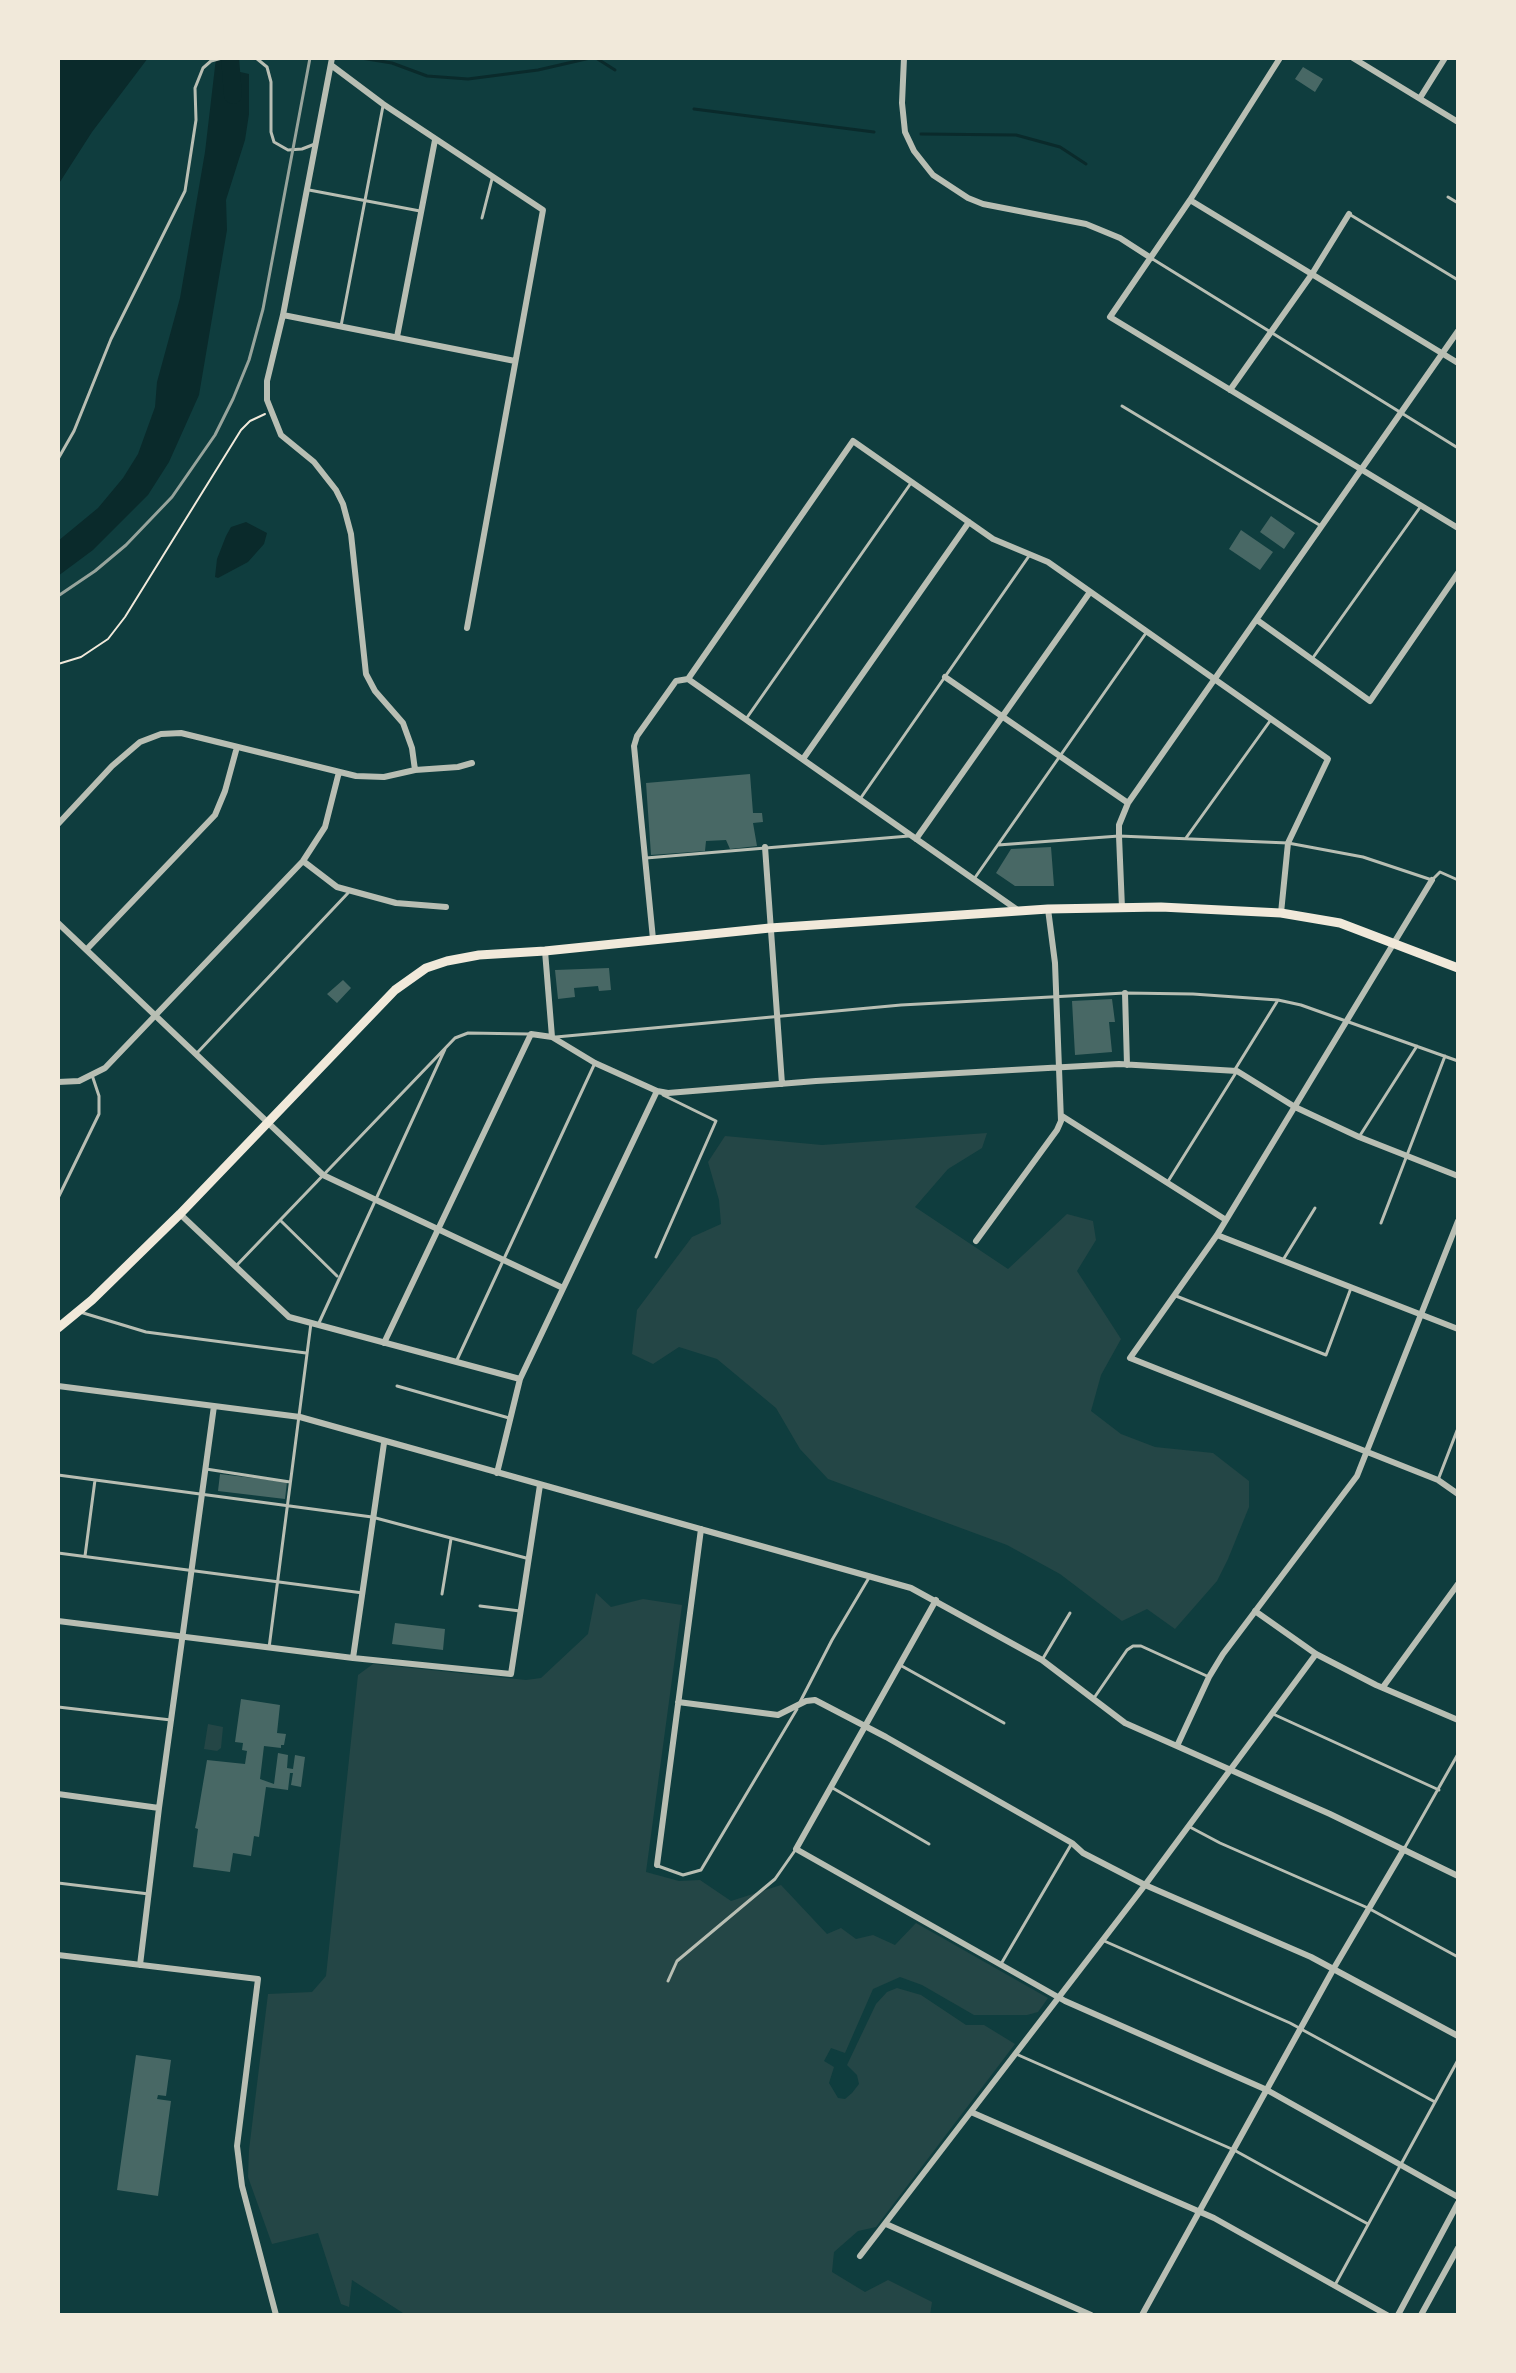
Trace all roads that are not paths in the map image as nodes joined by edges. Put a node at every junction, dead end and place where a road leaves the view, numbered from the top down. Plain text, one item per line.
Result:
1 (222, 58) edge
2 (256, 58) edge
3 (904, 58) edge
4 (1280, 58) edge
5 (1353, 58) edge
6 (1445, 58) edge
7 (331, 61) edge
8 (1420, 98) junction
9 (383, 104) junction
10 (1458, 122) edge
11 (435, 140) junction
12 (315, 144) junction
13 (492, 178) junction
14 (306, 189) junction
15 (1448, 197) dead end
16 (365, 200) junction
17 (1190, 200) junction
18 (1458, 203) edge
19 (421, 211) junction
20 (1349, 214) joint
21 (482, 218) dead end
22 (1151, 258) junction
23 (1312, 274) junction
24 (1458, 280) edge
25 (283, 315) junction
26 (341, 326) junction
27 (1458, 331) edge
28 (1271, 332) junction
29 (397, 337) junction
30 (1443, 354) junction
31 (515, 361) junction
32 (1458, 363) edge
33 (1230, 390) junction
34 (1122, 406) dead end
35 (1402, 413) junction
36 (1458, 448) edge
37 (58, 459) edge
38 (1362, 470) junction
39 (911, 482) junction
40 (1421, 506) junction
41 (969, 522) junction
42 (1322, 527) junction
43 (1458, 528) edge
44 (1031, 554) junction
45 (1458, 573) edge
46 (1090, 592) junction
47 (1257, 620) junction
48 (467, 628) dead end
49 (1147, 631) junction
50 (1312, 659) junction
51 (945, 677) junction
52 (688, 679) junction
53 (1216, 679) junction
54 (1003, 716) junction
55 (1272, 718) junction
56 (746, 719) junction
57 (237, 747) junction
58 (1060, 755) junction
59 (803, 759) junction
60 (472, 763) dead end
61 (415, 770) junction
62 (339, 772) junction
63 (860, 799) junction
64 (1128, 803) junction
65 (58, 824) edge
66 (1119, 836) junction
67 (914, 837) junction
68 (1186, 838) junction
69 (1288, 843) junction
70 (998, 845) junction
71 (765, 847) junction
72 (646, 858) junction
73 (303, 861) junction
74 (974, 879) junction
75 (1432, 880) junction
76 (1458, 880) edge
77 (351, 890) junction
78 (446, 907) dead end
79 (1122, 908) junction
80 (1048, 909) junction
81 (1020, 912) junction
82 (1281, 913) junction
83 (58, 923) edge
84 (770, 928) junction
85 (653, 939) junction
86 (1394, 943) junction
87 (87, 949) junction
88 (545, 951) junction
89 (1458, 968) edge
90 (1125, 993) junction
91 (1056, 996) junction
92 (1278, 1000) junction
93 (777, 1015) junction
94 (155, 1016) junction
95 (1348, 1020) junction
96 (531, 1034) junction
97 (552, 1037) junction
98 (447, 1044) junction
99 (1417, 1045) junction
100 (196, 1055) junction
101 (1445, 1056) junction
102 (1458, 1061) edge
103 (595, 1063) junction
104 (1127, 1065) junction
105 (1060, 1067) junction
106 (1236, 1071) junction
107 (92, 1075) junction
108 (58, 1082) edge
109 (782, 1084) junction
110 (657, 1091) junction
111 (1295, 1107) junction
112 (1062, 1116) junction
113 (269, 1123) junction
114 (1359, 1137) junction
115 (1407, 1156) junction
116 (323, 1175) junction
117 (1458, 1176) edge
118 (1167, 1183) junction
119 (58, 1198) edge
120 (375, 1200) junction
121 (1315, 1208) dead end
122 (180, 1214) junction
123 (280, 1220) junction
124 (1226, 1220) junction
125 (1458, 1221) edge
126 (1381, 1223) dead end
127 (438, 1229) junction
128 (1217, 1235) junction
129 (976, 1241) dead end
130 (656, 1257) dead end
131 (503, 1260) junction
132 (1283, 1260) junction
133 (235, 1267) junction
134 (339, 1277) junction
135 (1351, 1287) junction
136 (563, 1288) junction
137 (1176, 1296) junction
138 (80, 1312) junction
139 (1421, 1314) junction
140 (314, 1324) junction
141 (58, 1328) edge
142 (1458, 1329) edge
143 (384, 1343) junction
144 (306, 1353) junction
145 (456, 1362) junction
146 (520, 1379) junction
147 (58, 1386) edge
148 (397, 1386) dead end
149 (214, 1406) junction
150 (300, 1417) junction
151 (510, 1418) junction
152 (1458, 1428) edge
153 (384, 1443) junction
154 (1368, 1452) junction
155 (206, 1469) junction
156 (497, 1473) junction
157 (58, 1475) edge
158 (95, 1480) junction
159 (1438, 1480) junction
160 (291, 1482) junction
161 (540, 1485) junction
162 (1458, 1494) edge
163 (203, 1495) junction
164 (287, 1507) junction
165 (372, 1517) junction
166 (701, 1529) junction
167 (451, 1539) junction
168 (58, 1553) edge
169 (85, 1557) junction
170 (527, 1558) junction
171 (192, 1571) junction
172 (870, 1576) junction
173 (277, 1582) junction
174 (1458, 1584) edge
175 (363, 1593) junction
176 (442, 1594) dead end
177 (936, 1600) junction
178 (480, 1606) dead end
179 (520, 1611) junction
180 (1255, 1611) junction
181 (1070, 1613) dead end
182 (58, 1621) edge
183 (183, 1637) junction
184 (269, 1648) junction
185 (1316, 1654) junction
186 (353, 1658) junction
187 (1042, 1660) junction
188 (900, 1665) junction
189 (1209, 1677) junction
190 (1383, 1687) junction
191 (1092, 1700) junction
192 (678, 1702) junction
193 (799, 1705) junction
194 (58, 1707) edge
195 (1273, 1714) junction
196 (171, 1720) junction
197 (1458, 1720) edge
198 (1004, 1723) dead end
199 (866, 1726) junction
200 (1177, 1746) junction
201 (1458, 1754) edge
202 (1230, 1770) junction
203 (831, 1787) junction
204 (1439, 1790) junction
205 (58, 1794) edge
206 (159, 1808) junction
207 (1188, 1826) junction
208 (1072, 1843) junction
209 (929, 1844) dead end
210 (796, 1849) junction
211 (1404, 1849) junction
212 (657, 1865) joint
213 (1458, 1876) edge
214 (58, 1883) edge
215 (1145, 1885) junction
216 (149, 1894) junction
217 (1368, 1908) junction
218 (1102, 1940) junction
219 (58, 1955) edge
220 (1458, 1957) edge
221 (140, 1965) junction
222 (1001, 1965) junction
223 (1334, 1968) junction
224 (668, 1981) dead end
225 (1059, 1997) junction
226 (1301, 2029) junction
227 (1458, 2036) edge
228 (1016, 2054) junction
229 (1458, 2060) edge
230 (1267, 2090) junction
231 (1435, 2102) junction
232 (971, 2112) junction
233 (1234, 2150) junction
234 (1401, 2164) junction
235 (1458, 2200) edge
236 (1201, 2212) junction
237 (886, 2224) junction
238 (1368, 2224) junction
239 (1458, 2248) edge
240 (860, 2256) dead end
241 (1335, 2285) junction
242 (276, 2315) edge
243 (1091, 2315) edge
244 (1142, 2315) edge
245 (1387, 2315) edge
246 (1398, 2315) edge
247 (1421, 2315) edge

1 - 37 lane
2 - 12 lane
3 - 22 street
4 - 17 street
5 - 8 street
6 - 8 street
7 - 9 street
7 - 12 street
8 - 10 street
9 - 11 street
9 - 16 lane
11 - 13 street
11 - 19 street
12 - 14 street
13 - 21 lane
13 - 31 street
14 - 16 lane
14 - 25 street
15 - 18 lane
16 - 19 lane
16 - 26 lane
17 - 22 street
17 - 23 street
19 - 29 street
20 - 23 street
20 - 24 lane
22 - 28 lane
22 - 33 street
23 - 28 street
23 - 30 street
25 - 26 street
25 - 61 street
26 - 29 street
27 - 30 street
28 - 33 street
28 - 35 lane
29 - 31 street
30 - 32 street
30 - 35 street
31 - 48 street
33 - 38 street
34 - 42 lane
35 - 36 lane
35 - 38 street
38 - 40 street
38 - 42 street
39 - 41 street
39 - 52 street
39 - 56 lane
40 - 43 street
40 - 50 lane
41 - 44 street
41 - 59 street
42 - 47 street
44 - 46 street
44 - 51 lane
45 - 50 street
46 - 49 street
46 - 54 street
47 - 50 street
47 - 53 street
49 - 53 street
49 - 58 lane
51 - 54 street
51 - 63 lane
52 - 56 street
52 - 72 street
53 - 55 street
53 - 64 street
54 - 58 street
54 - 67 street
55 - 68 lane
55 - 69 street
56 - 59 street
57 - 62 street
57 - 65 street
57 - 87 street
58 - 64 street
58 - 70 lane
59 - 63 street
60 - 61 street
61 - 62 street
62 - 73 street
63 - 67 street
64 - 66 street
66 - 68 lane
66 - 70 lane
66 - 79 street
67 - 71 lane
67 - 74 street
68 - 69 lane
69 - 75 lane
69 - 82 street
70 - 74 lane
71 - 72 lane
71 - 84 street
72 - 85 street
73 - 77 street
73 - 94 street
74 - 81 street
75 - 76 lane
75 - 86 street
77 - 78 street
77 - 100 lane
79 - 80 main road
79 - 82 main road
80 - 81 main road
80 - 91 street
81 - 84 main road
82 - 86 main road
83 - 87 street
84 - 85 main road
84 - 93 street
85 - 88 main road
86 - 89 main road
86 - 95 street
87 - 94 street
88 - 97 street
88 - 113 main road
90 - 91 lane
90 - 92 lane
90 - 104 street
91 - 93 lane
91 - 105 street
92 - 95 lane
92 - 106 lane
93 - 97 lane
93 - 109 street
94 - 100 street
94 - 107 street
95 - 99 lane
95 - 111 street
96 - 97 street
96 - 98 lane
96 - 127 street
97 - 103 street
98 - 116 lane
98 - 120 lane
99 - 101 lane
99 - 114 lane
100 - 113 street
101 - 102 lane
101 - 115 lane
103 - 110 street
103 - 131 lane
104 - 105 street
104 - 106 street
105 - 109 street
105 - 112 street
106 - 111 street
106 - 118 lane
107 - 108 street
107 - 119 lane
109 - 110 street
110 - 130 lane
110 - 136 street
111 - 114 street
111 - 124 street
112 - 118 street
112 - 129 street
113 - 116 street
113 - 122 main road
114 - 115 street
115 - 117 street
115 - 126 lane
116 - 120 street
116 - 123 lane
118 - 124 street
120 - 127 street
120 - 134 lane
121 - 132 lane
122 - 133 street
122 - 138 main road
123 - 133 lane
123 - 134 lane
124 - 128 street
125 - 139 street
127 - 131 street
127 - 143 street
128 - 132 street
128 - 137 street
131 - 136 street
131 - 145 lane
132 - 135 street
133 - 140 street
134 - 140 lane
135 - 137 lane
135 - 139 street
136 - 146 street
137 - 154 street
138 - 141 main road
138 - 144 lane
139 - 142 street
139 - 154 street
140 - 143 street
140 - 144 lane
143 - 145 street
144 - 150 lane
145 - 146 street
146 - 151 street
147 - 149 street
148 - 151 lane
149 - 150 street
149 - 155 street
150 - 153 street
150 - 160 lane
151 - 156 street
152 - 159 lane
153 - 156 street
153 - 165 street
154 - 159 street
154 - 180 street
155 - 160 lane
155 - 163 street
156 - 161 street
157 - 158 lane
158 - 163 lane
158 - 169 lane
159 - 162 street
160 - 164 lane
161 - 166 street
161 - 170 street
163 - 164 lane
163 - 171 street
164 - 165 lane
164 - 173 lane
165 - 167 lane
165 - 175 street
166 - 172 street
166 - 192 street
167 - 170 lane
167 - 176 lane
168 - 169 lane
169 - 171 lane
170 - 179 street
171 - 173 lane
171 - 183 street
172 - 177 street
172 - 193 lane
173 - 175 lane
173 - 184 lane
174 - 190 street
175 - 186 street
177 - 187 street
177 - 188 street
178 - 179 lane
179 - 186 street
180 - 185 street
180 - 189 street
181 - 187 lane
182 - 183 street
183 - 184 street
183 - 196 street
184 - 186 street
185 - 190 street
185 - 195 street
187 - 191 street
188 - 198 lane
188 - 199 street
189 - 191 lane
189 - 200 street
190 - 197 street
191 - 200 street
192 - 193 street
192 - 212 street
193 - 199 street
193 - 212 lane
194 - 196 lane
195 - 202 street
195 - 204 lane
196 - 206 street
199 - 203 street
199 - 208 street
200 - 202 street
201 - 204 lane
202 - 207 street
202 - 211 street
203 - 209 lane
203 - 210 street
204 - 211 lane
205 - 206 street
206 - 216 street
207 - 215 street
207 - 217 lane
208 - 215 street
208 - 222 lane
210 - 222 street
210 - 224 lane
211 - 213 street
211 - 217 street
214 - 216 lane
215 - 218 street
215 - 223 street
216 - 221 street
217 - 220 lane
217 - 223 street
218 - 225 street
218 - 226 lane
219 - 221 street
221 - 242 street
222 - 225 street
223 - 226 street
223 - 227 street
225 - 228 street
225 - 230 street
226 - 230 street
226 - 231 lane
228 - 232 street
228 - 233 lane
229 - 231 lane
230 - 233 street
230 - 234 street
231 - 234 lane
232 - 236 street
232 - 237 street
233 - 236 street
233 - 238 lane
234 - 235 street
234 - 238 lane
235 - 246 street
236 - 241 street
236 - 244 street
237 - 240 street
237 - 243 street
238 - 241 lane
239 - 247 street
241 - 245 street

